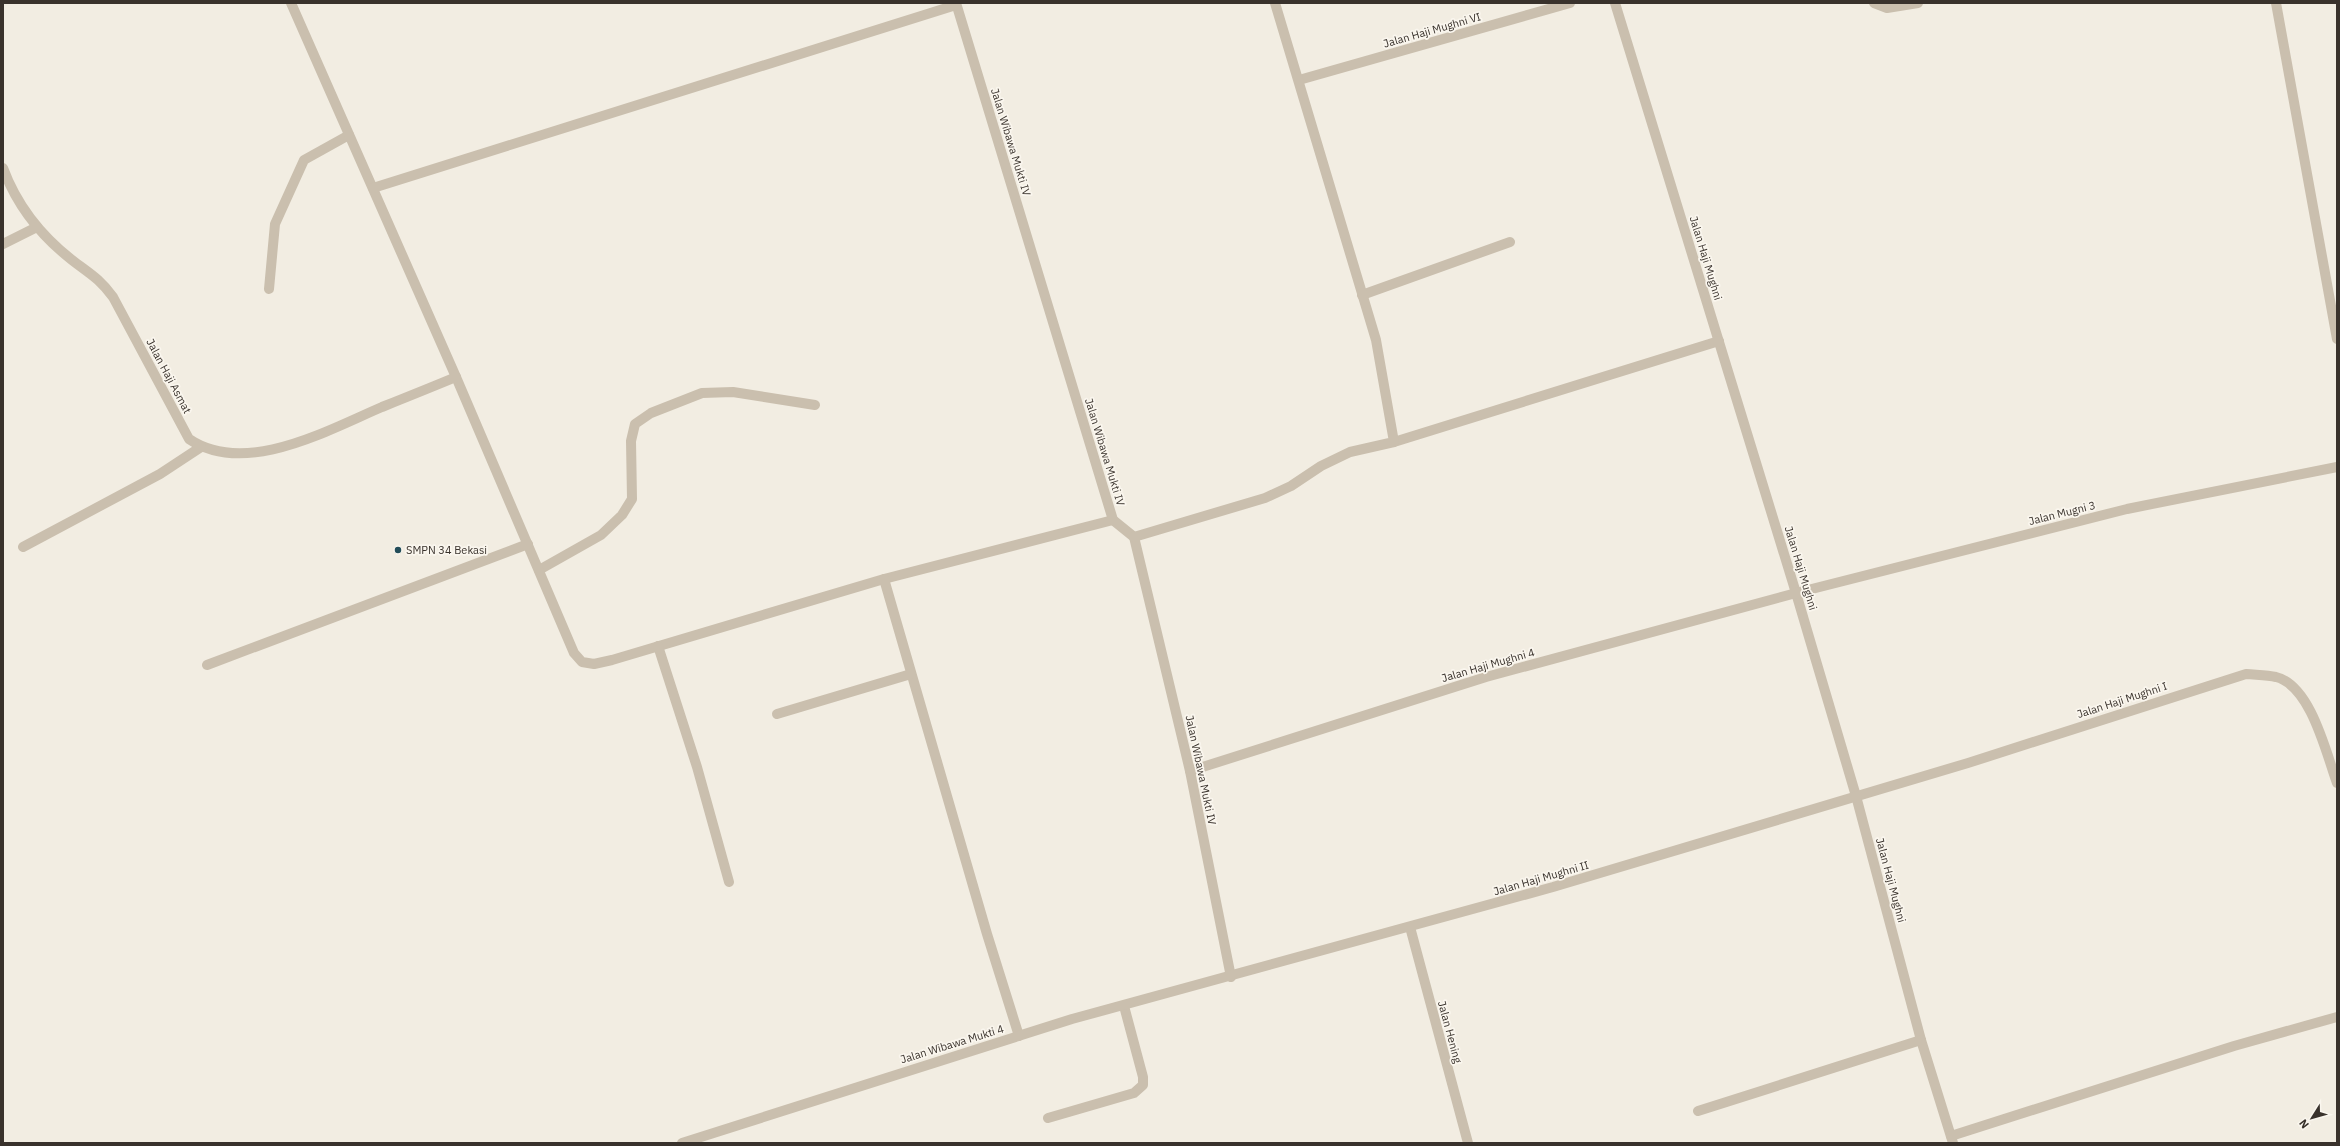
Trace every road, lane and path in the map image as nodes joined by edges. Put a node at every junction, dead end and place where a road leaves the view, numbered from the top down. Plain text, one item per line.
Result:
1 (291, 3) edge
2 (1275, 3) edge
3 (1570, 3) edge
4 (1615, 3) edge
5 (1874, 3) edge
6 (1918, 3) edge
7 (2276, 3) edge
8 (956, 4) edge
9 (1299, 80) junction
10 (349, 135) junction
11 (3, 168) edge
12 (373, 188) junction
13 (37, 227) junction
14 (1510, 242) dead end
15 (3, 244) edge
16 (269, 289) dead end
17 (1362, 295) junction
18 (2337, 339) edge
19 (1719, 341) junction
20 (456, 377) junction
21 (815, 405) dead end
22 (1394, 442) junction
23 (201, 447) junction
24 (2337, 467) edge
25 (1113, 520) junction
26 (1134, 537) junction
27 (528, 544) junction
28 (23, 547) dead end
29 (539, 570) junction
30 (884, 579) junction
31 (1796, 593) junction
32 (658, 646) junction
33 (207, 665) dead end
34 (911, 674) junction
35 (777, 714) dead end
36 (1190, 771) junction
37 (2337, 783) edge
38 (1856, 796) junction
39 (729, 882) dead end
40 (1410, 927) junction
41 (1231, 977) junction
42 (1124, 1006) junction
43 (2337, 1017) edge
44 (1019, 1036) junction
45 (1921, 1040) junction
46 (1698, 1110) dead end
47 (1048, 1118) dead end
48 (1952, 1139) edge
49 (682, 1143) edge
50 (1468, 1143) edge

1 - 10 street
2 - 9 street
3 - 9 street, Jalan Haji Mughni VI
4 - 19 street, Jalan Haji Mughni
5 - 6 street
7 - 18 street
8 - 12 street
8 - 25 street, Jalan Wibawa Mukti IV
9 - 17 street
10 - 12 street
10 - 16 street
11 - 13 street, Jalan Haji Asmat
12 - 20 street
13 - 15 street
13 - 23 street, Jalan Haji Asmat
14 - 17 street
17 - 22 street
19 - 22 street
19 - 31 street, Jalan Haji Mughni
20 - 23 street, Jalan Haji Asmat
20 - 27 street
21 - 29 street
22 - 26 street
23 - 28 street
24 - 31 street, Jalan Mugni 3
25 - 26 street, Jalan Wibawa Mukti IV
25 - 30 street
26 - 36 street, Jalan Wibawa Mukti IV
27 - 29 street
27 - 33 street
29 - 32 street
30 - 32 street
30 - 34 street
31 - 36 street, Jalan Haji Mughni 4
31 - 38 street, Jalan Haji Mughni
32 - 39 street
34 - 35 street
34 - 44 street
36 - 41 street, Jalan Wibawa Mukti IV
37 - 38 street, Jalan Haji Mughni I
38 - 40 street, Jalan Haji Mughni II
38 - 45 street, Jalan Haji Mughni
40 - 41 street, Jalan Haji Mughni II
40 - 50 street, Jalan Hening
41 - 42 street, Jalan Wibawa Mukti 4
42 - 44 street, Jalan Wibawa Mukti 4
42 - 47 street
43 - 48 street
44 - 49 street, Jalan Wibawa Mukti 4
45 - 46 street
45 - 48 street, Jalan Haji Mughni

